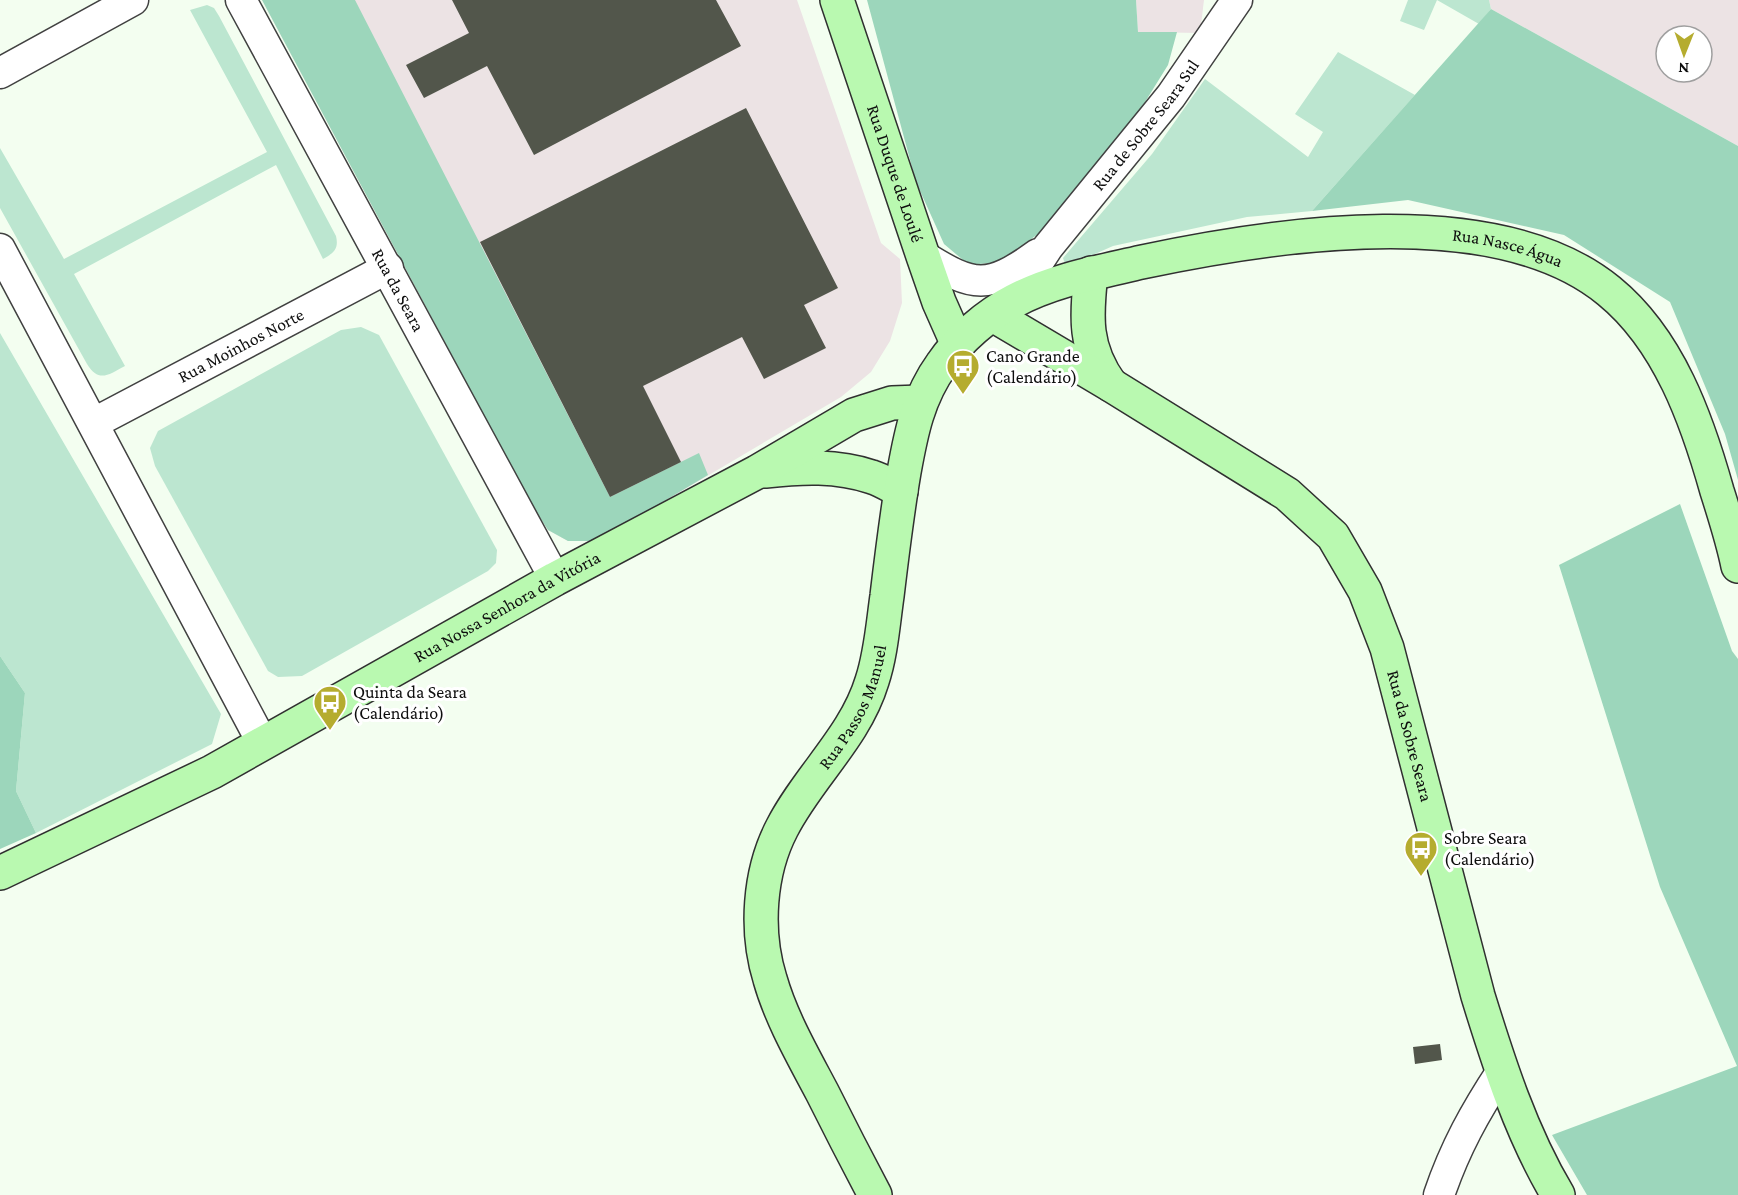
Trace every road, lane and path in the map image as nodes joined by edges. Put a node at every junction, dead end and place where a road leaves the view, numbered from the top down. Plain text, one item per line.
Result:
1 (133, 0) edge
2 (241, 0) edge
3 (837, 0) edge
4 (1237, 0) edge
5 (0, 73) edge
6 (1048, 247) junction
7 (0, 249) edge
8 (923, 256) junction
9 (388, 268) junction
10 (1091, 273) junction
11 (1002, 308) junction
12 (958, 345) junction
13 (1111, 385) junction
14 (920, 402) junction
15 (93, 423) junction
16 (757, 472) junction
17 (901, 491) junction
18 (1738, 566) edge
19 (555, 579) junction
20 (262, 744) junction
21 (0, 873) edge
22 (1502, 1071) junction
23 (875, 1195) edge
24 (1439, 1195) edge
25 (1558, 1195) edge

1 - 5 street
2 - 9 street, Rua da Seara
3 - 8 street, Rua Duque de Loulé
4 - 6 street, Rua de Sobre Seara Sul
6 - 8 street, Rua de Sobre Seara Sul
6 - 11 street, Rua de Sobre Seara Sul
7 - 15 street
8 - 12 street, Rua Duque de Loulé
9 - 15 street, Rua Moinhos Norte
9 - 19 street, Rua da Seara
10 - 11 street, Rua Passos Manuel
10 - 13 street, Rua da Sobre Seara
10 - 18 street, Rua Nasce Água
11 - 12 street, Rua Passos Manuel
11 - 13 street, Rua da Sobre Seara
12 - 14 street, Rua Passos Manuel
13 - 22 street, Rua da Sobre Seara
14 - 16 street, Rua Nossa Senhora da Vitória
14 - 17 street, Rua Passos Manuel
15 - 20 street
16 - 17 street, Rua Nossa Senhora da Vitória
16 - 19 street, Rua Nossa Senhora da Vitória
17 - 23 street, Rua Passos Manuel
19 - 20 street, Rua Nossa Senhora da Vitória
20 - 21 street, Rua Nossa Senhora da Vitória
22 - 24 street
22 - 25 street, Rua da Sobre Seara

